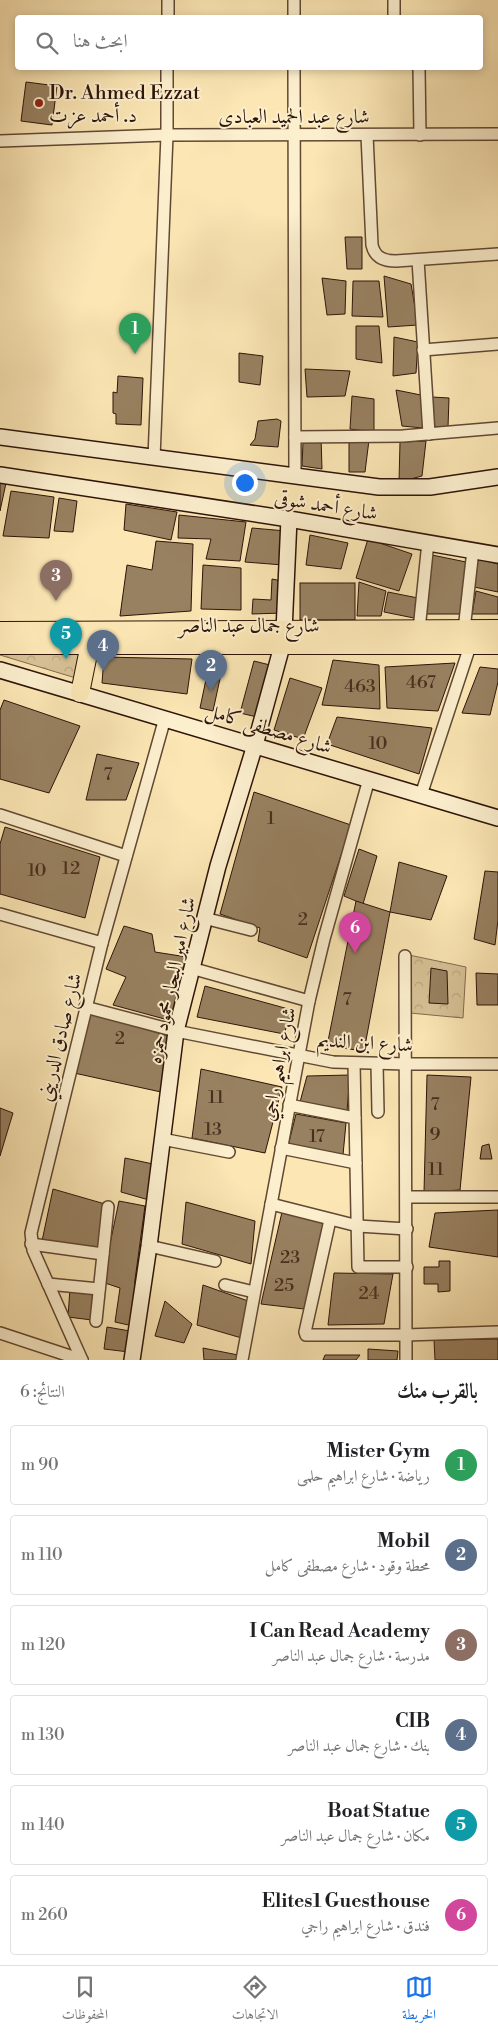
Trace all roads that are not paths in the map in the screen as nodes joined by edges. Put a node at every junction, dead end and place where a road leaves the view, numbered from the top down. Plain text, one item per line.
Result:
1 (168, 0) edge
2 (294, 0) edge
3 (394, 0) edge
4 (168, 15) edge
5 (294, 15) edge
6 (394, 15) edge
7 (167, 70) edge
8 (294, 70) edge
9 (419, 70) edge
10 (420, 134) junction
11 (498, 134) edge
12 (167, 135) junction
13 (294, 135) junction
14 (367, 135) junction
15 (0, 141) edge
16 (498, 254) edge
17 (418, 260) junction
18 (498, 344) edge
19 (424, 350) junction
20 (498, 428) edge
21 (429, 434) junction
22 (0, 437) edge
23 (295, 437) junction
24 (154, 458) junction
25 (0, 475) edge
26 (295, 477) junction
27 (498, 477) edge
28 (289, 520) junction
29 (428, 542) junction
30 (473, 550) junction
31 (498, 554) edge
32 (498, 629) edge
33 (419, 630) junction
34 (0, 631) edge
35 (90, 637) junction
36 (467, 638) junction
37 (283, 639) junction
38 (0, 645) edge
39 (498, 645) edge
40 (0, 670) edge
41 (80, 692) junction
42 (165, 718) junction
43 (255, 745) junction
44 (369, 779) junction
45 (421, 795) junction
46 (0, 815) edge
47 (498, 818) edge
48 (126, 856) junction
49 (0, 914) edge
50 (204, 918) junction
51 (251, 930) dead end
52 (102, 943) junction
53 (406, 956) dead end
54 (191, 968) junction
55 (310, 1001) junction
56 (85, 1007) junction
57 (176, 1031) junction
58 (299, 1056) junction
59 (354, 1063) junction
60 (377, 1064) junction
61 (407, 1064) junction
62 (498, 1064) edge
63 (289, 1105) junction
64 (378, 1112) dead end
65 (355, 1118) junction
66 (162, 1139) junction
67 (281, 1148) junction
68 (229, 1152) dead end
69 (356, 1163) junction
70 (407, 1197) junction
71 (498, 1197) edge
72 (270, 1204) junction
73 (108, 1207) dead end
74 (330, 1220) junction
75 (358, 1226) junction
76 (407, 1229) junction
77 (31, 1244) junction
78 (149, 1246) junction
79 (103, 1254) junction
80 (215, 1261) dead end
81 (407, 1267) junction
82 (48, 1284) junction
83 (224, 1286) dead end
84 (99, 1289) junction
85 (254, 1292) junction
86 (96, 1321) dead end
87 (498, 1332) edge
88 (0, 1333) edge
89 (406, 1335) junction
90 (82, 1360) edge
91 (132, 1360) edge
92 (242, 1360) edge
93 (406, 1360) edge

1 - 4 street
2 - 5 street
3 - 6 street
7 - 12 street
8 - 13 street
9 - 10 street
10 - 11 street, شارع عبد الحميد العبادى
10 - 14 street, شارع عبد الحميد العبادى
12 - 13 street, شارع عبد الحميد العبادى
12 - 15 street, شارع عبد الحميد العبادى
12 - 24 street
13 - 14 street, شارع عبد الحميد العبادى
13 - 23 street
14 - 17 street
16 - 17 street
17 - 19 street
18 - 19 street
19 - 21 street
20 - 21 street
21 - 23 street
22 - 24 street, شارع أحمد شوقى
23 - 26 street
24 - 26 street, شارع أحمد شوقى
25 - 28 street, شارع أحمد شوقى
26 - 27 street, شارع أحمد شوقى
28 - 29 street, شارع أحمد شوقى
28 - 37 street, شارع امير البحار محمود حمزه
29 - 30 street, شارع أحمد شوقى
29 - 33 street
30 - 31 street, شارع أحمد شوقى
30 - 36 street
32 - 36 main road, شارع جمال عبد الناصر
33 - 36 main road, شارع جمال عبد الناصر
33 - 37 main road, شارع جمال عبد الناصر
34 - 35 main road, شارع جمال عبد الناصر
35 - 37 main road, شارع جمال عبد الناصر
35 - 38 main road, شارع جمال عبد الناصر
35 - 41 main road
36 - 37 main road, شارع جمال عبد الناصر
36 - 39 main road, شارع جمال عبد الناصر
36 - 45 street
37 - 43 street, شارع امير البحار محمود حمزه
40 - 41 street, شارع مصطفى كامل
41 - 42 street, شارع مصطفى كامل
42 - 43 street, شارع مصطفى كامل
42 - 48 street, شارع صادق الدريني
43 - 44 street, شارع مصطفى كامل
43 - 50 street, شارع امير البحار محمود حمزه
44 - 45 street, شارع مصطفى كامل
44 - 55 street, شارع ابراهيم راجي
45 - 47 street, شارع مصطفى كامل
46 - 48 street
48 - 52 street, شارع صادق الدريني
49 - 52 street
50 - 51 street
50 - 54 street, شارع امير البحار محمود حمزه
52 - 56 street, شارع صادق الدريني
53 - 61 street
54 - 55 street
54 - 57 street, شارع امير البحار محمود حمزه
55 - 58 street, شارع ابراهيم راجي
56 - 57 street, شارع ابن النديم
56 - 77 street, شارع صادق الدريني
57 - 58 street, شارع ابن النديم
57 - 66 street, شارع امير البحار محمود حمزه
58 - 59 street, شارع ابن النديم
58 - 63 street, شارع ابراهيم راجي
59 - 60 street, شارع ابن النديم
59 - 65 street
60 - 61 street, شارع ابن النديم
60 - 64 street
61 - 62 street, شارع ابن النديم
61 - 70 street
63 - 65 street
63 - 67 street, شارع ابراهيم راجي
65 - 69 street
66 - 68 street
66 - 78 street, شارع امير البحار محمود حمزه
67 - 69 street
67 - 72 street, شارع ابراهيم راجي
69 - 75 street
70 - 71 street
70 - 76 street
72 - 74 street
72 - 85 street, شارع ابراهيم راجي
73 - 79 street
74 - 75 street
74 - 89 street
75 - 76 street
75 - 81 street
76 - 81 street
77 - 79 street
77 - 82 street, شارع صادق الدريني
78 - 80 street
78 - 91 street, شارع امير البحار محمود حمزه
79 - 84 street
81 - 89 street
82 - 84 street
82 - 90 street, شارع صادق الدريني
83 - 85 street
84 - 86 street
85 - 92 street, شارع ابراهيم راجي
87 - 89 street
88 - 90 street
89 - 93 street

